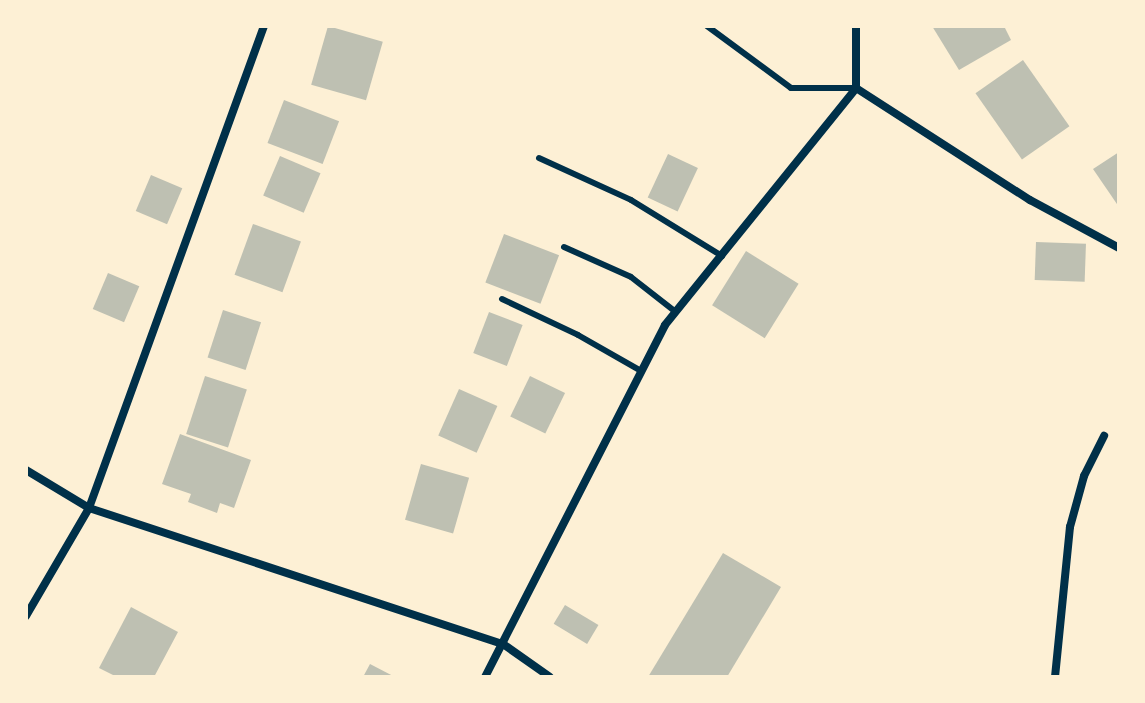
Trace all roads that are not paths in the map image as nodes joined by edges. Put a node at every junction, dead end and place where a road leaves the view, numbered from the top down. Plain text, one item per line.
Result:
1 (264, 26) edge
2 (707, 26) edge
3 (856, 26) edge
4 (856, 88) junction
5 (539, 158) dead end
6 (564, 247) dead end
7 (1119, 248) edge
8 (722, 256) junction
9 (502, 299) dead end
10 (676, 312) junction
11 (641, 371) junction
12 (1104, 436) dead end
13 (26, 470) edge
14 (89, 508) junction
15 (26, 616) edge
16 (503, 644) junction
17 (485, 677) edge
18 (550, 677) edge
19 (1055, 677) edge

1 - 14 street
2 - 4 lane
3 - 4 street
4 - 7 street
4 - 8 street
5 - 8 lane
6 - 10 lane
8 - 10 street
9 - 11 lane
10 - 11 street
11 - 16 street
12 - 19 street
13 - 14 street
14 - 15 street
14 - 16 street
16 - 17 street
16 - 18 street

